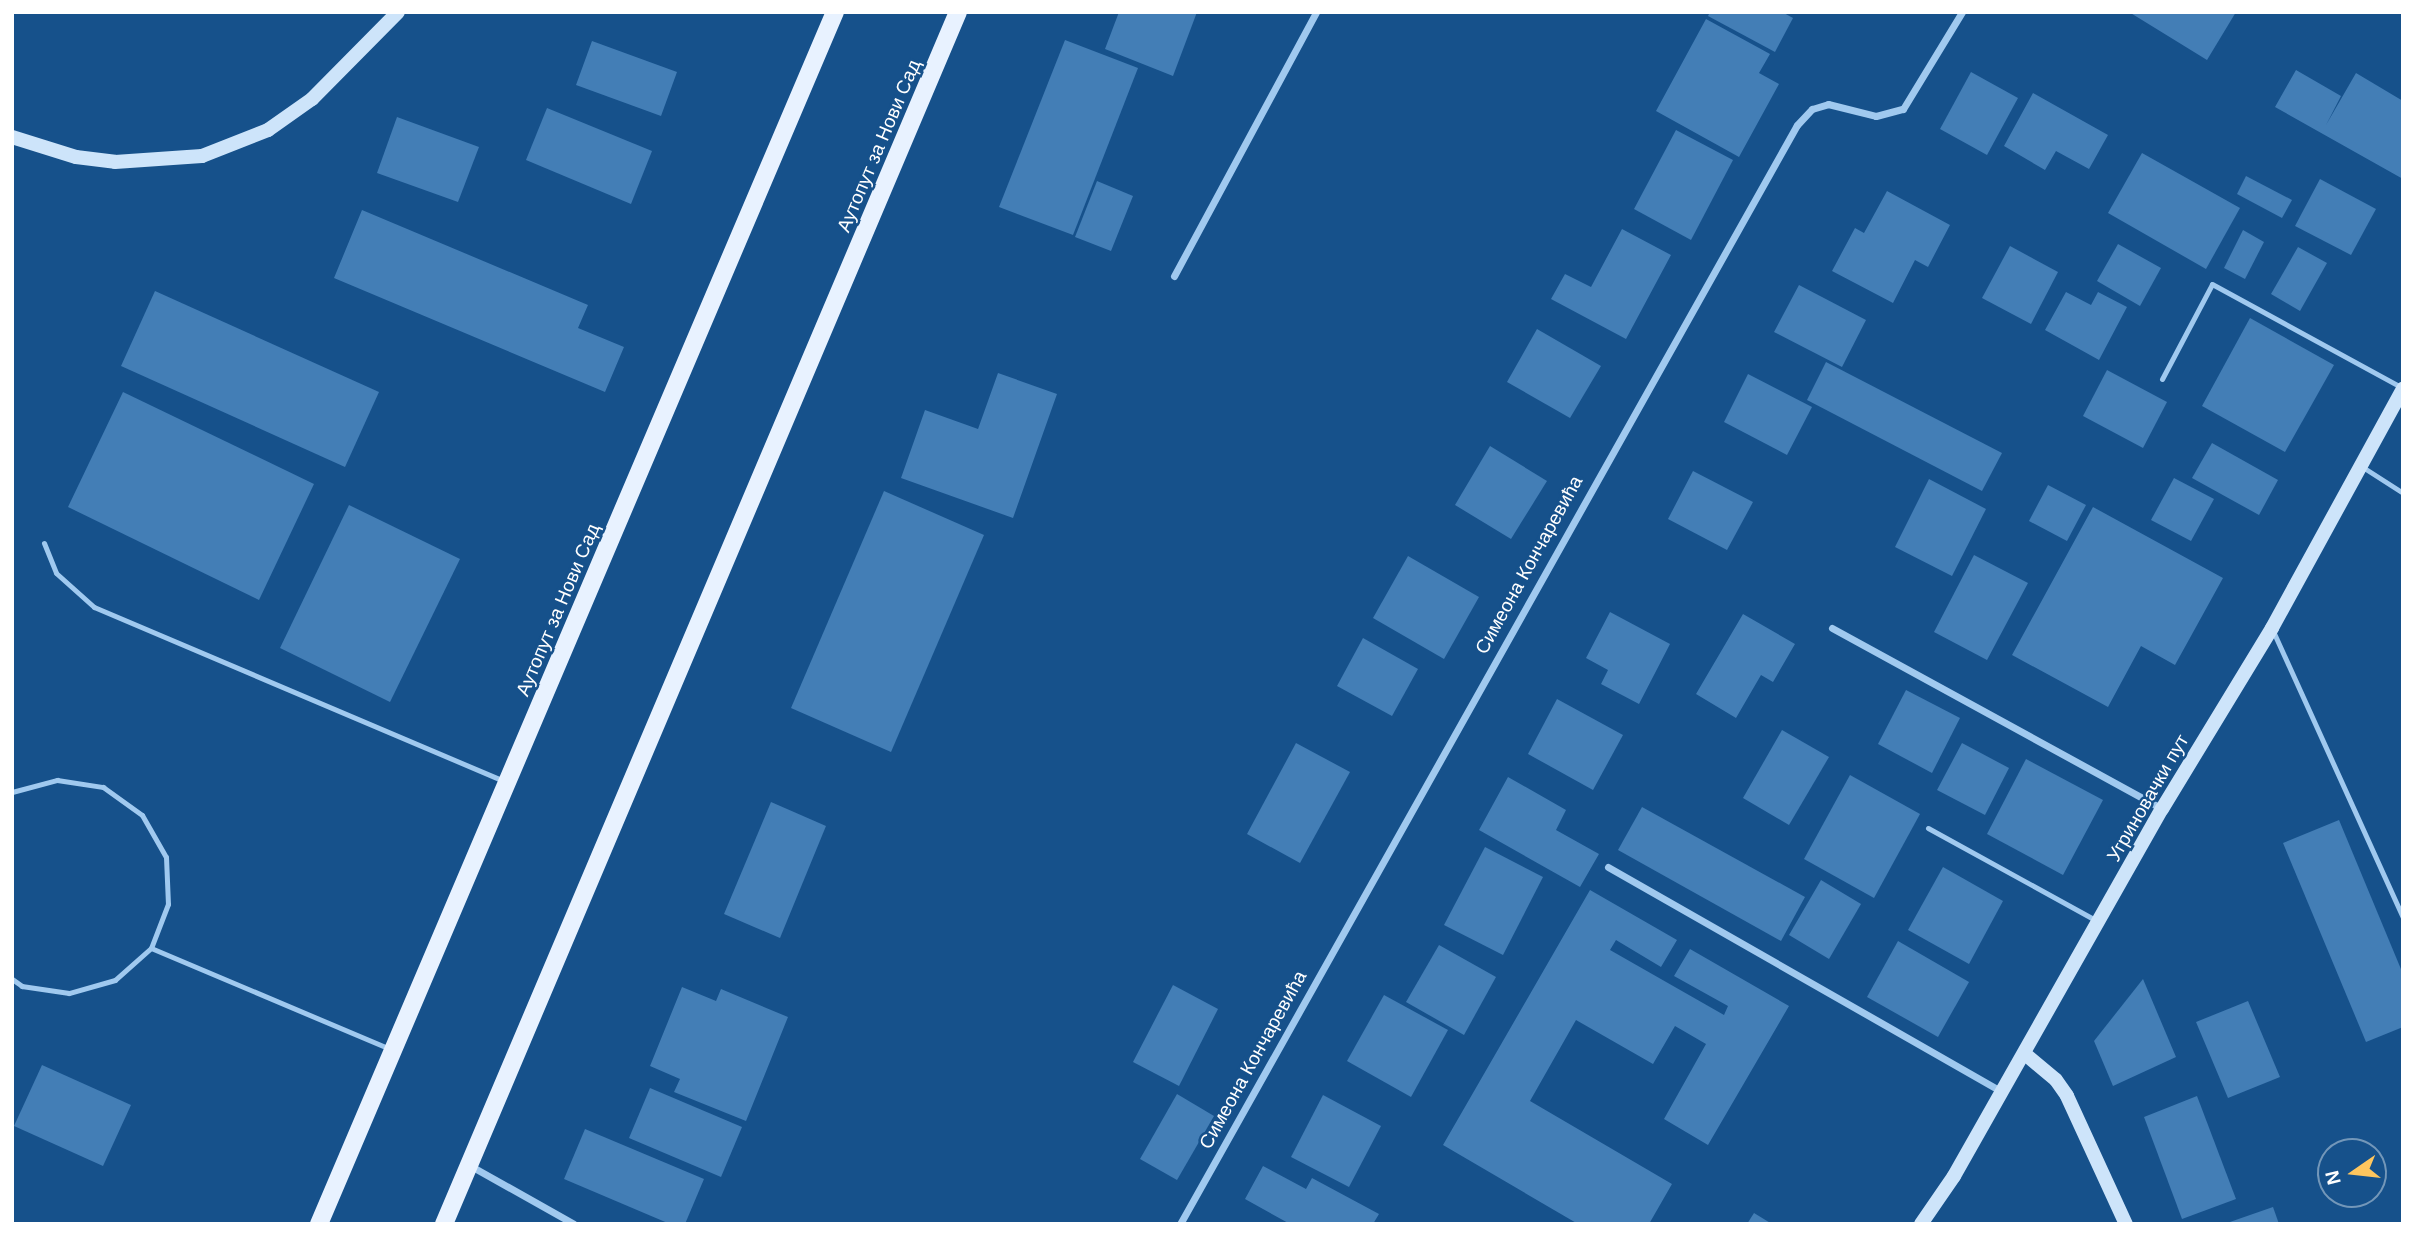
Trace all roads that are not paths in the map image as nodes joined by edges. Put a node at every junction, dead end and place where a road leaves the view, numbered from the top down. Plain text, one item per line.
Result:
1 (398, 12) edge
2 (835, 12) edge
3 (958, 12) edge
4 (1317, 12) edge
5 (1962, 12) edge
6 (12, 137) edge
7 (1174, 276) dead end
8 (2162, 379) dead end
9 (2403, 388) edge
10 (2360, 465) junction
11 (2403, 493) edge
12 (44, 543) dead end
13 (1832, 628) dead end
14 (2272, 628) junction
15 (507, 783) junction
16 (12, 792) edge
17 (2162, 809) junction
18 (1928, 828) dead end
19 (1608, 867) dead end
20 (2403, 917) edge
21 (2098, 922) junction
22 (150, 948) junction
23 (12, 979) edge
24 (393, 1050) junction
25 (2025, 1054) junction
26 (2002, 1092) junction
27 (469, 1165) junction
28 (319, 1224) edge
29 (444, 1224) edge
30 (574, 1224) edge
31 (1180, 1224) edge
32 (1921, 1224) edge
33 (2126, 1224) edge

1 - 6 street
2 - 15 main road, Аутопут за Нови Сад
3 - 27 main road, Аутопут за Нови Сад
4 - 7 street
5 - 31 street, Симеона Кончаревића
8 - 9 lane
9 - 10 street, Угриновачки пут
10 - 11 lane
10 - 14 street, Угриновачки пут
12 - 15 lane
13 - 17 street
14 - 17 street, Угриновачки пут
14 - 20 lane
15 - 24 main road, Аутопут за Нови Сад
16 - 22 lane
17 - 21 street, Угриновачки пут
18 - 21 lane
19 - 26 street
21 - 25 street, Угриновачки пут
22 - 23 lane
22 - 24 lane
24 - 28 main road, Аутопут за Нови Сад
25 - 26 street, Угриновачки пут
25 - 33 street
26 - 32 street, Угриновачки пут
27 - 29 main road, Аутопут за Нови Сад
27 - 30 street

